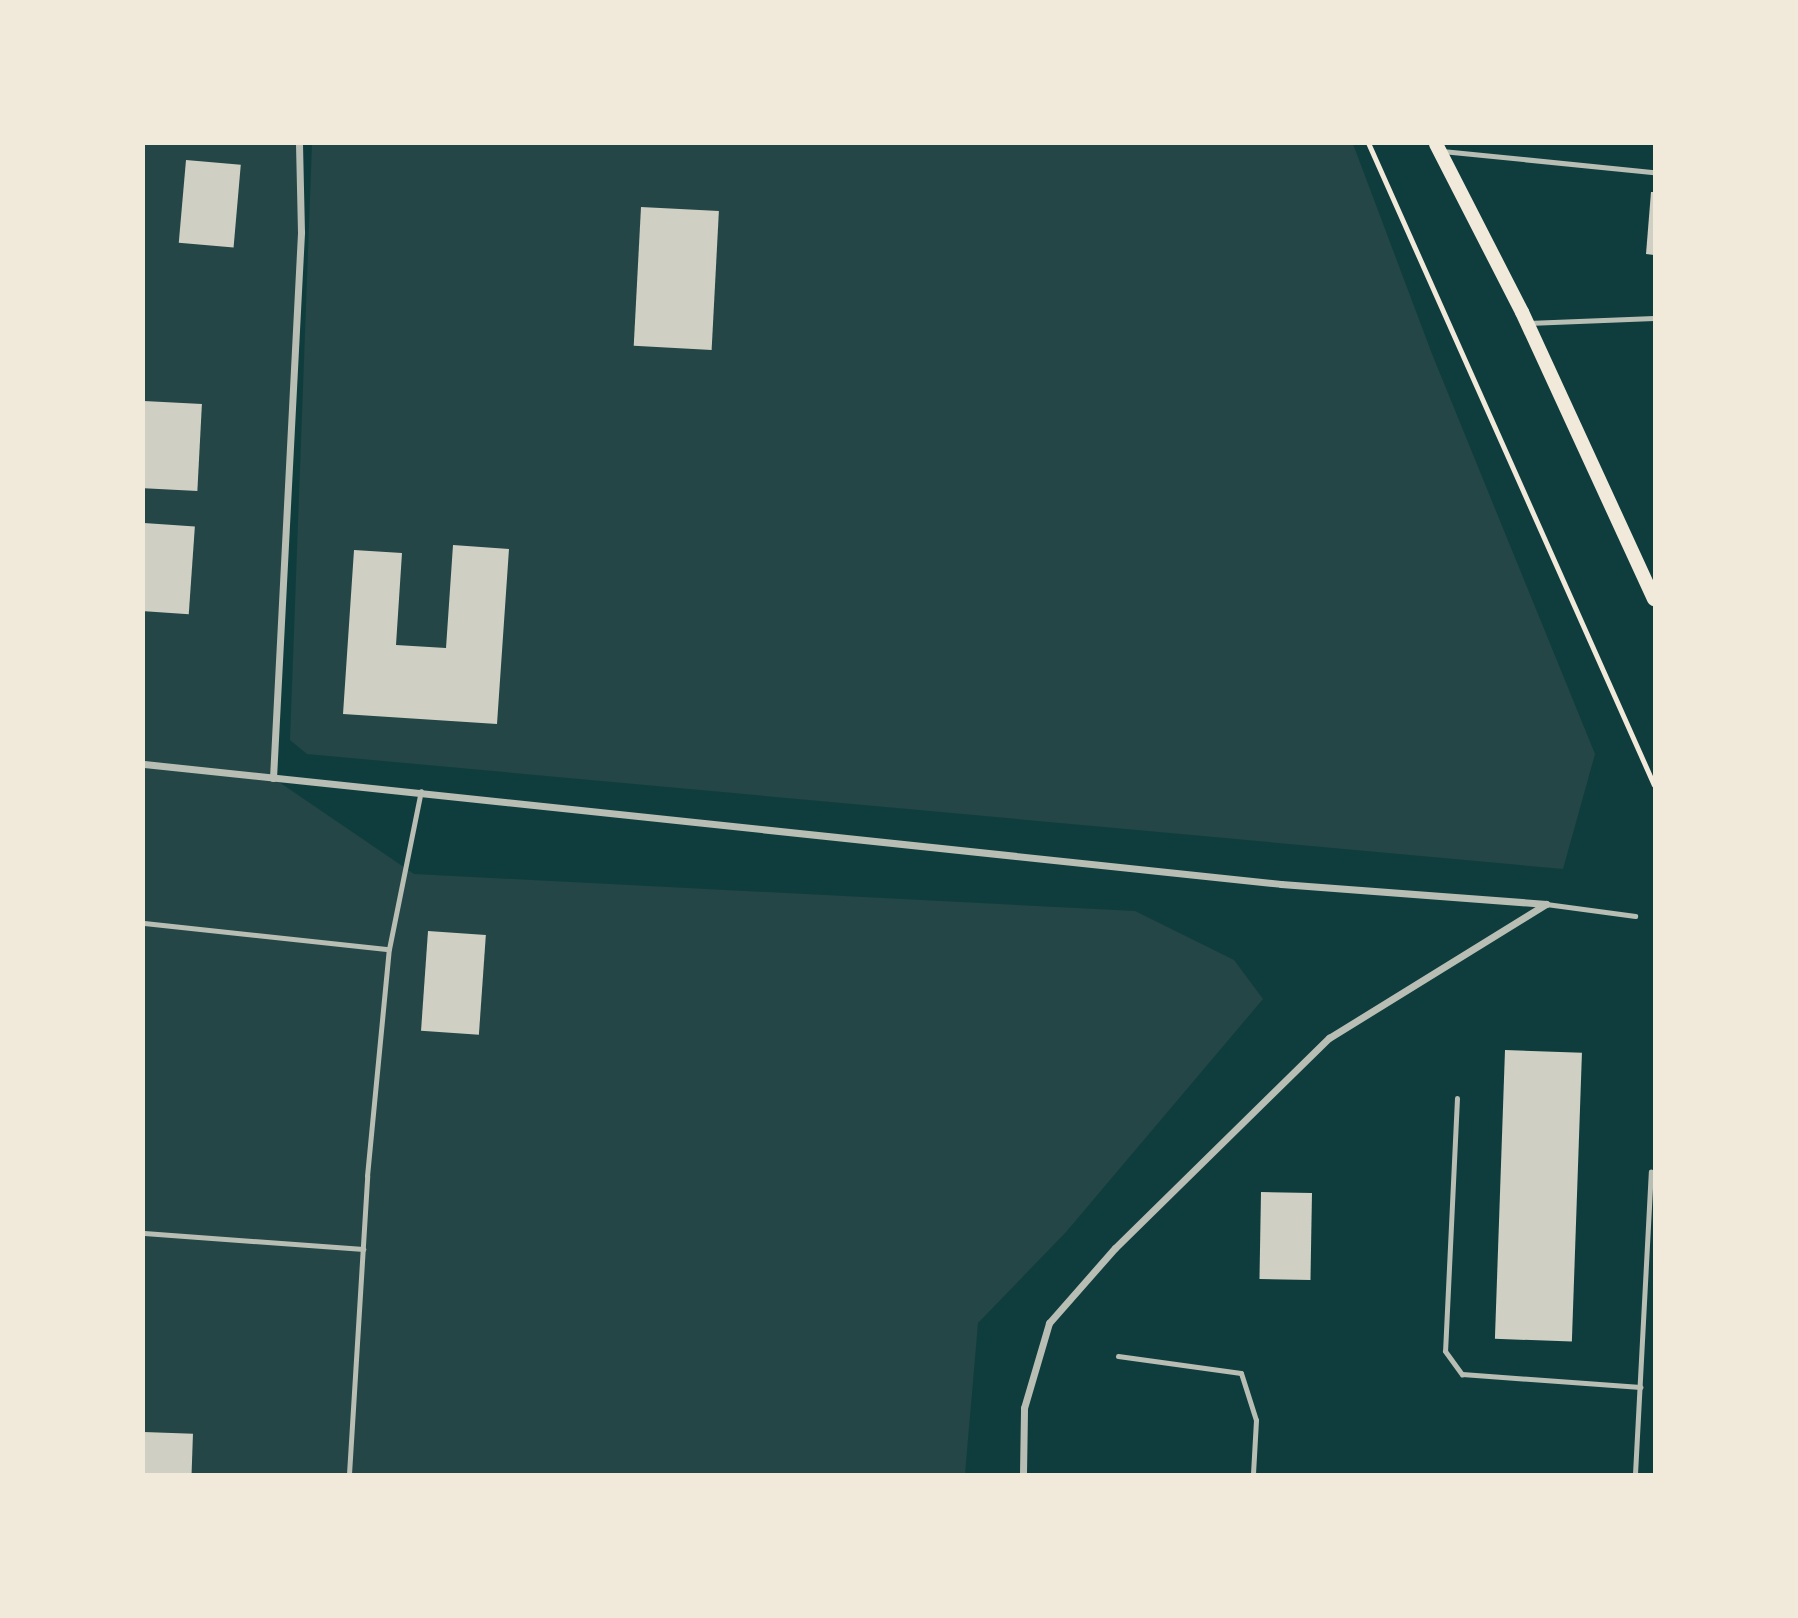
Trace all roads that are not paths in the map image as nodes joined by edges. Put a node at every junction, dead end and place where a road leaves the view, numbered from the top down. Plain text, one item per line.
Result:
1 (299, 144) edge
2 (1438, 147) edge
3 (1654, 172) edge
4 (1654, 318) edge
5 (1527, 323) junction
6 (1650, 577) edge
7 (1654, 599) edge
8 (144, 764) edge
9 (273, 778) junction
10 (421, 790) junction
11 (1546, 904) junction
12 (1635, 916) dead end
13 (144, 923) edge
14 (389, 949) junction
15 (1457, 1098) dead end
16 (1651, 1171) dead end
17 (144, 1233) edge
18 (363, 1248) junction
19 (1118, 1356) dead end
20 (1641, 1387) junction
21 (1635, 1474) edge
22 (349, 1475) edge
23 (1023, 1475) edge
24 (1253, 1475) edge

1 - 9 street
2 - 3 lane
2 - 5 main road
4 - 5 lane
5 - 6 main road
6 - 7 main road
8 - 9 street
9 - 10 street
10 - 11 street
10 - 14 lane
11 - 12 lane
11 - 23 street
13 - 14 lane
14 - 18 lane
15 - 20 lane
16 - 20 lane
17 - 18 lane
18 - 22 lane
19 - 24 lane
20 - 21 lane

